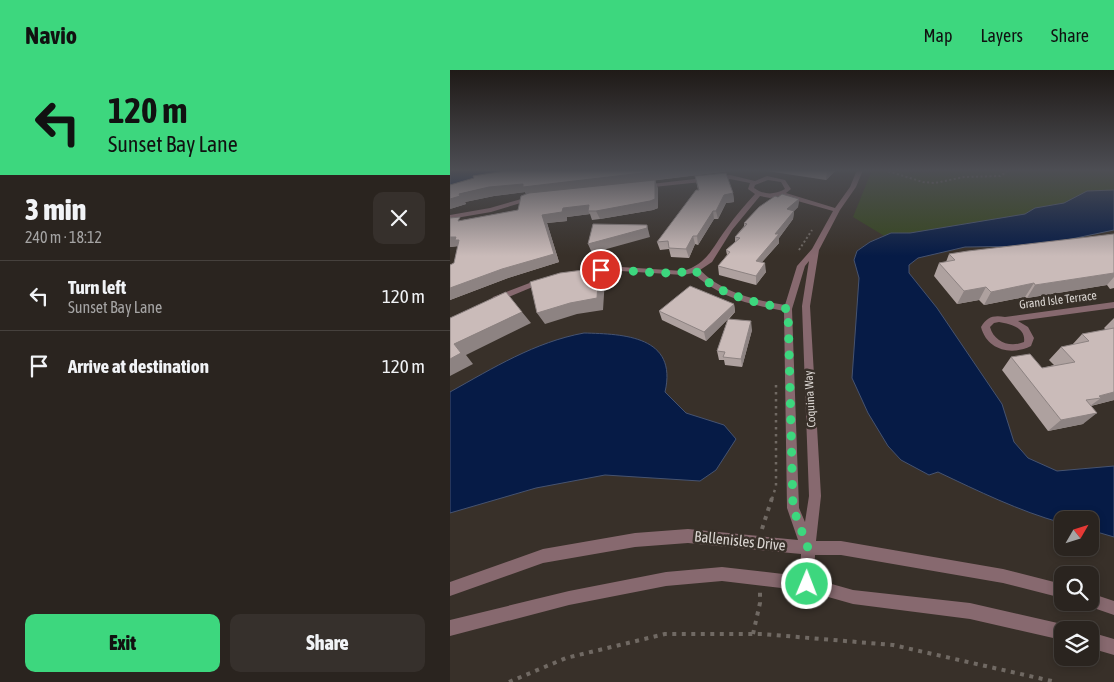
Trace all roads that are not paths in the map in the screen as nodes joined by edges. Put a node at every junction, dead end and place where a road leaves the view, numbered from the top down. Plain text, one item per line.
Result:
1 (536, 199) edge
2 (754, 199) edge
3 (801, 199) edge
4 (815, 199) edge
5 (845, 199) edge
6 (839, 207) junction
7 (450, 217) edge
8 (815, 250) junction
9 (695, 270) junction
10 (581, 272) edge
11 (553, 278) edge
12 (485, 305) edge
13 (1114, 305) edge
14 (788, 309) junction
15 (1006, 319) junction
16 (808, 548) junction
17 (807, 584) junction
18 (450, 589) edge
19 (1054, 589) edge
20 (1099, 603) edge
21 (1114, 608) edge
22 (450, 628) edge
23 (1054, 630) edge
24 (1099, 643) edge
25 (1114, 647) edge

1 - 7 street
2 - 9 street
3 - 6 street
4 - 6 street
5 - 6 street, Coquina Way
6 - 8 street, Coquina Way
8 - 14 street, Coquina Way
8 - 16 street, Coquina Way
9 - 10 street
9 - 14 street
11 - 12 street
13 - 15 street, Grand Isle Terrace
14 - 16 street, Coquina Way
15 - 15 street, Grand Isle Terrace
16 - 17 street, Coquina Way
16 - 18 street, Ballenisles Drive
16 - 19 street, Ballenisles Drive
17 - 22 street
17 - 23 street
20 - 21 street
24 - 25 street

